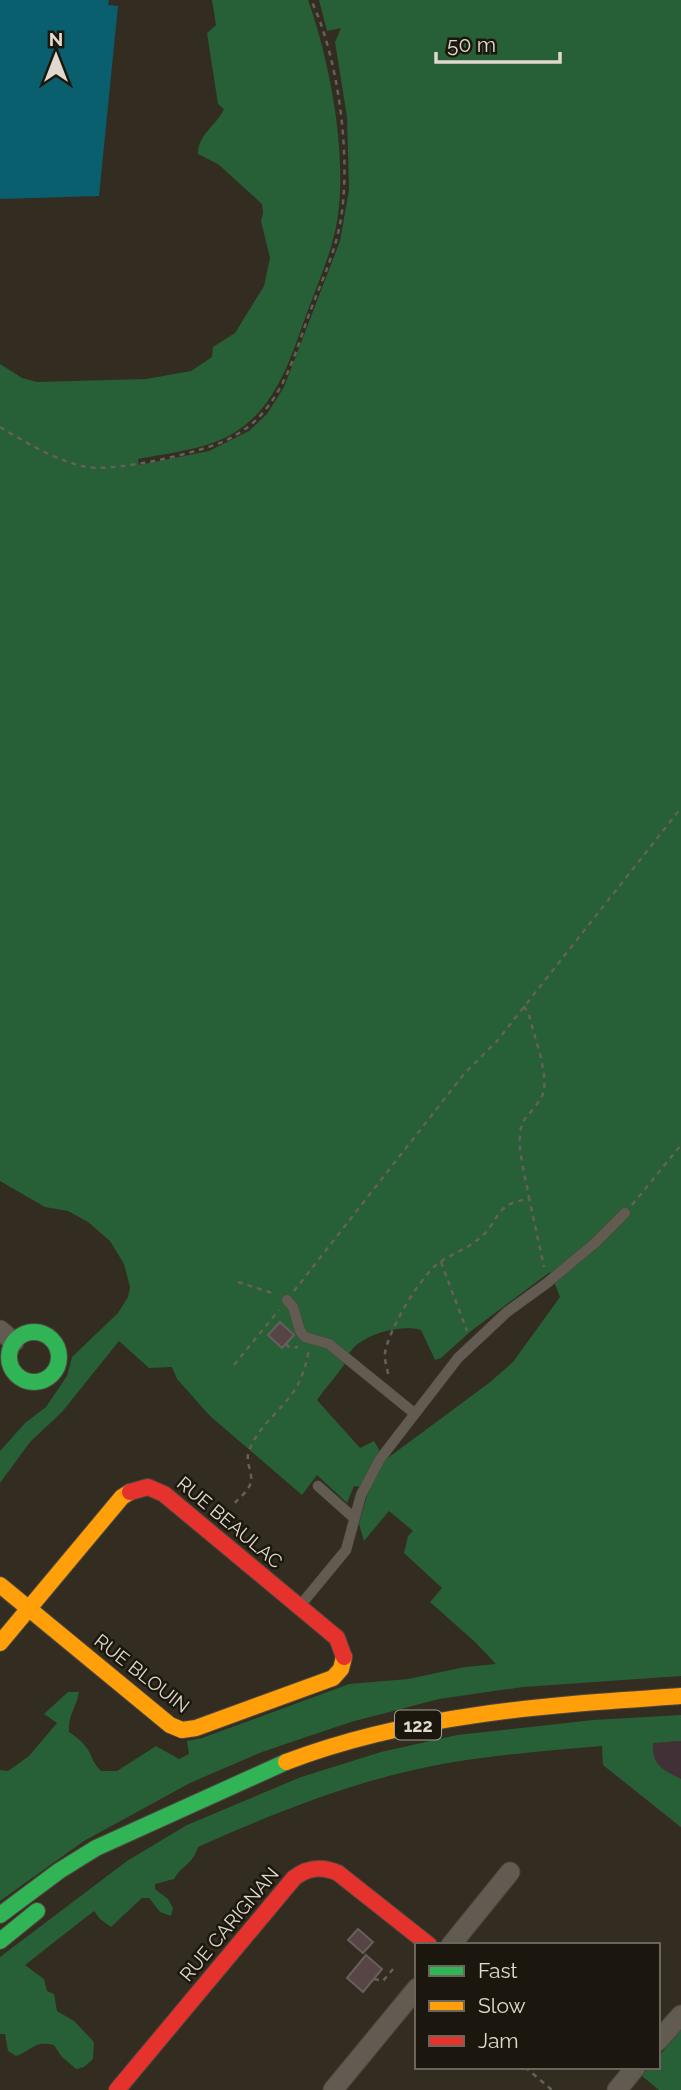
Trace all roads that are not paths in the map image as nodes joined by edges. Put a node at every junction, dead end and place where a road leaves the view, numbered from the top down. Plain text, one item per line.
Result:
1 (625, 1213) road end
2 (287, 1300) road end
3 (414, 1413) junction
4 (318, 1486) dead end
5 (354, 1518) junction
6 (0, 1585) edge
7 (299, 1607) junction
8 (29, 1609) junction
9 (0, 1643) edge
10 (345, 1660) joint
11 (681, 1696) edge
12 (170, 1814) junction
13 (510, 1872) dead end
14 (79, 1877) dead end
15 (48, 1901) dead end
16 (0, 1915) edge
17 (0, 1941) edge
18 (426, 1943) edge
19 (454, 1943) edge
20 (415, 1990) edge
21 (681, 2015) edge
22 (660, 2039) edge
23 (634, 2069) edge
24 (117, 2090) edge
25 (333, 2090) edge
26 (617, 2090) edge

1 - 3 lane
2 - 3 lane
3 - 5 lane
4 - 5 lane
5 - 7 lane
6 - 8 street, RUE BLOUIN
7 - 8 street, RUE BEAULAC
7 - 10 street, RUE BEAULAC
8 - 9 street, RUE BEAULAC
8 - 10 street, RUE BLOUIN
11 - 12 street, 122
12 - 14 street
12 - 16 street, 122
13 - 19 street
15 - 17 street
18 - 24 street, RUE CARIGNAN
20 - 25 street
21 - 22 street
23 - 26 street

